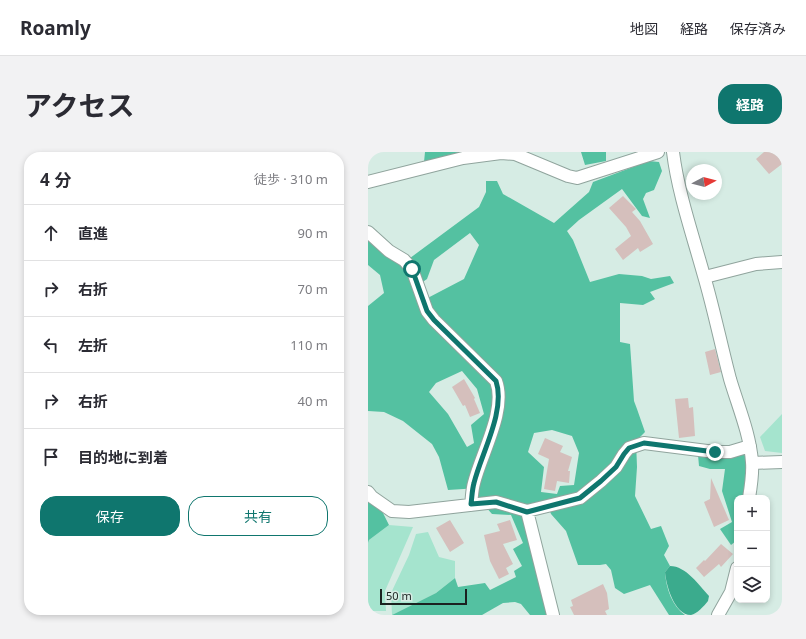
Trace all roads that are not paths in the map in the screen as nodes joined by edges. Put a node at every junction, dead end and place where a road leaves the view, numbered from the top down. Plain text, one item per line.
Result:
1 (658, 152) edge
2 (672, 152) edge
3 (368, 182) edge
4 (368, 232) edge
5 (782, 262) edge
6 (705, 277) junction
7 (750, 446) junction
8 (782, 462) edge
9 (752, 463) junction
10 (368, 492) edge
11 (750, 495) edge
12 (471, 504) junction
13 (527, 512) junction
14 (734, 580) edge
15 (553, 615) edge
16 (718, 615) edge

1 - 3 street
2 - 6 street
4 - 12 street
5 - 6 street
6 - 7 street
7 - 9 street
7 - 13 street
8 - 9 street
9 - 11 street
10 - 12 street
12 - 13 street
13 - 15 street
14 - 16 street

